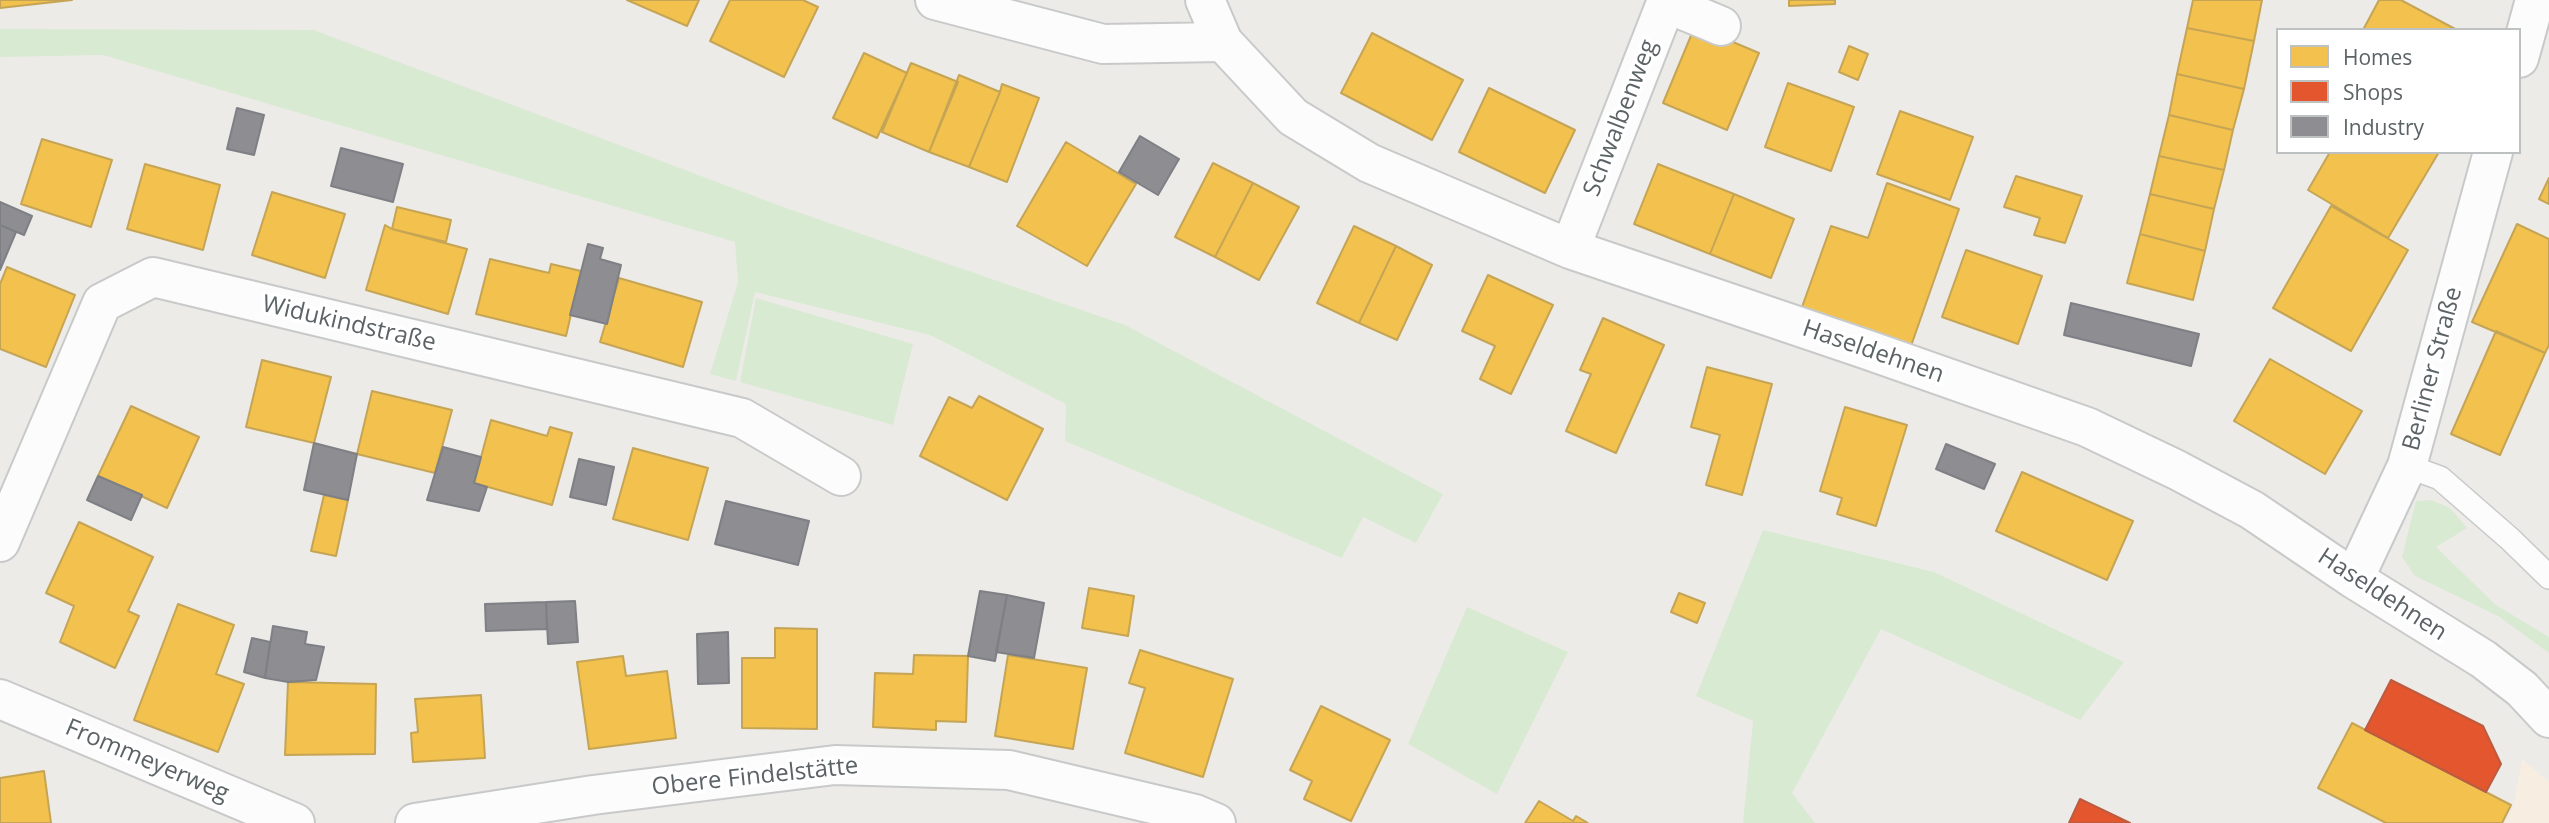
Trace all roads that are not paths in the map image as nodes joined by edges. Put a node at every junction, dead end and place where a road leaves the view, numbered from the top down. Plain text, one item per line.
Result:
1 (935, 0) edge
2 (1205, 0) edge
3 (2535, 0) edge
4 (1721, 26) dead end
5 (1223, 42) junction
6 (2521, 51) edge
7 (2492, 154) edge
8 (1570, 249) junction
9 (2407, 466) junction
10 (841, 476) dead end
11 (0, 542) edge
12 (2549, 577) edge
13 (2354, 579) junction
14 (0, 699) edge
15 (2549, 718) edge
16 (295, 823) edge
17 (415, 823) edge
18 (1216, 823) edge

1 - 5 street
2 - 5 street, Haseldehnen
3 - 6 street
4 - 8 street, Schwalbenweg
5 - 8 street, Haseldehnen
7 - 9 street, Berliner Straße
8 - 13 street, Haseldehnen
9 - 12 lane
9 - 13 street, Berliner Straße
10 - 11 street, Widukindstraße
13 - 15 street, Haseldehnen
14 - 16 street, Frommeyerweg
17 - 18 street, Obere Findelstätte

